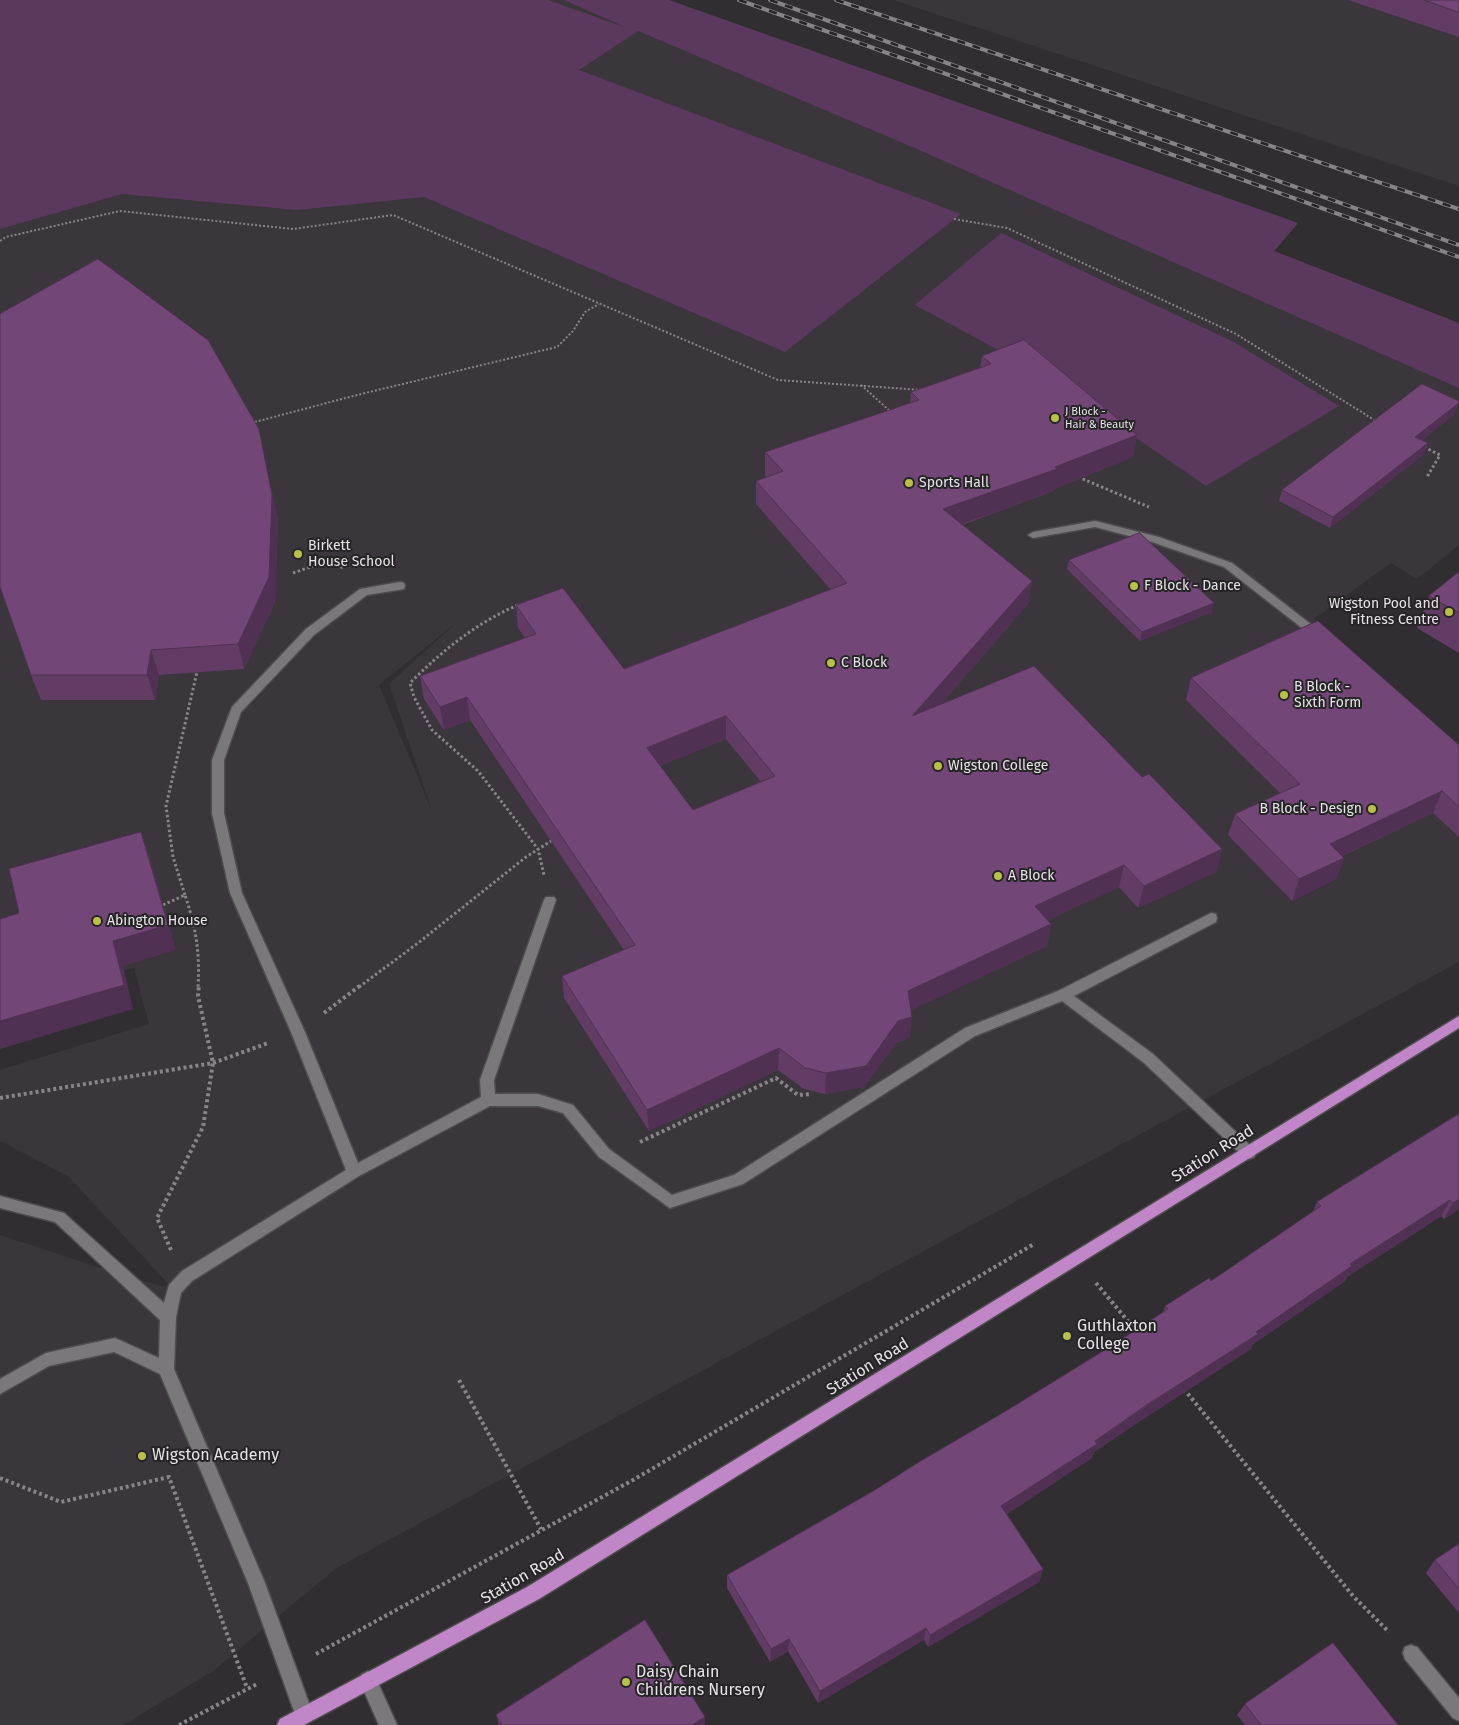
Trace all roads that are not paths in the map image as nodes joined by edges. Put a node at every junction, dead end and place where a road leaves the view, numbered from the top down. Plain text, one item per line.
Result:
1 (1032, 536) dead end
2 (400, 586) dead end
3 (1327, 643) edge
4 (550, 900) dead end
5 (1211, 918) dead end
6 (1063, 995) junction
7 (1459, 1021) edge
8 (488, 1100) junction
9 (1249, 1153) junction
10 (354, 1172) junction
11 (0, 1202) edge
12 (168, 1317) junction
13 (166, 1369) junction
14 (0, 1388) edge
15 (1411, 1653) road end
16 (368, 1680) junction
17 (1459, 1712) edge
18 (304, 1714) junction
19 (286, 1725) edge
20 (388, 1725) edge

1 - 3 street
2 - 10 street
4 - 8 street
5 - 6 street
6 - 8 street
6 - 9 street
7 - 9 main road, Station Road
8 - 10 street
9 - 16 main road, Station Road
10 - 12 street
11 - 12 street
12 - 13 street
13 - 14 street
13 - 18 street
15 - 17 street
16 - 18 main road, Station Road
16 - 20 street
18 - 19 main road, Station Road

